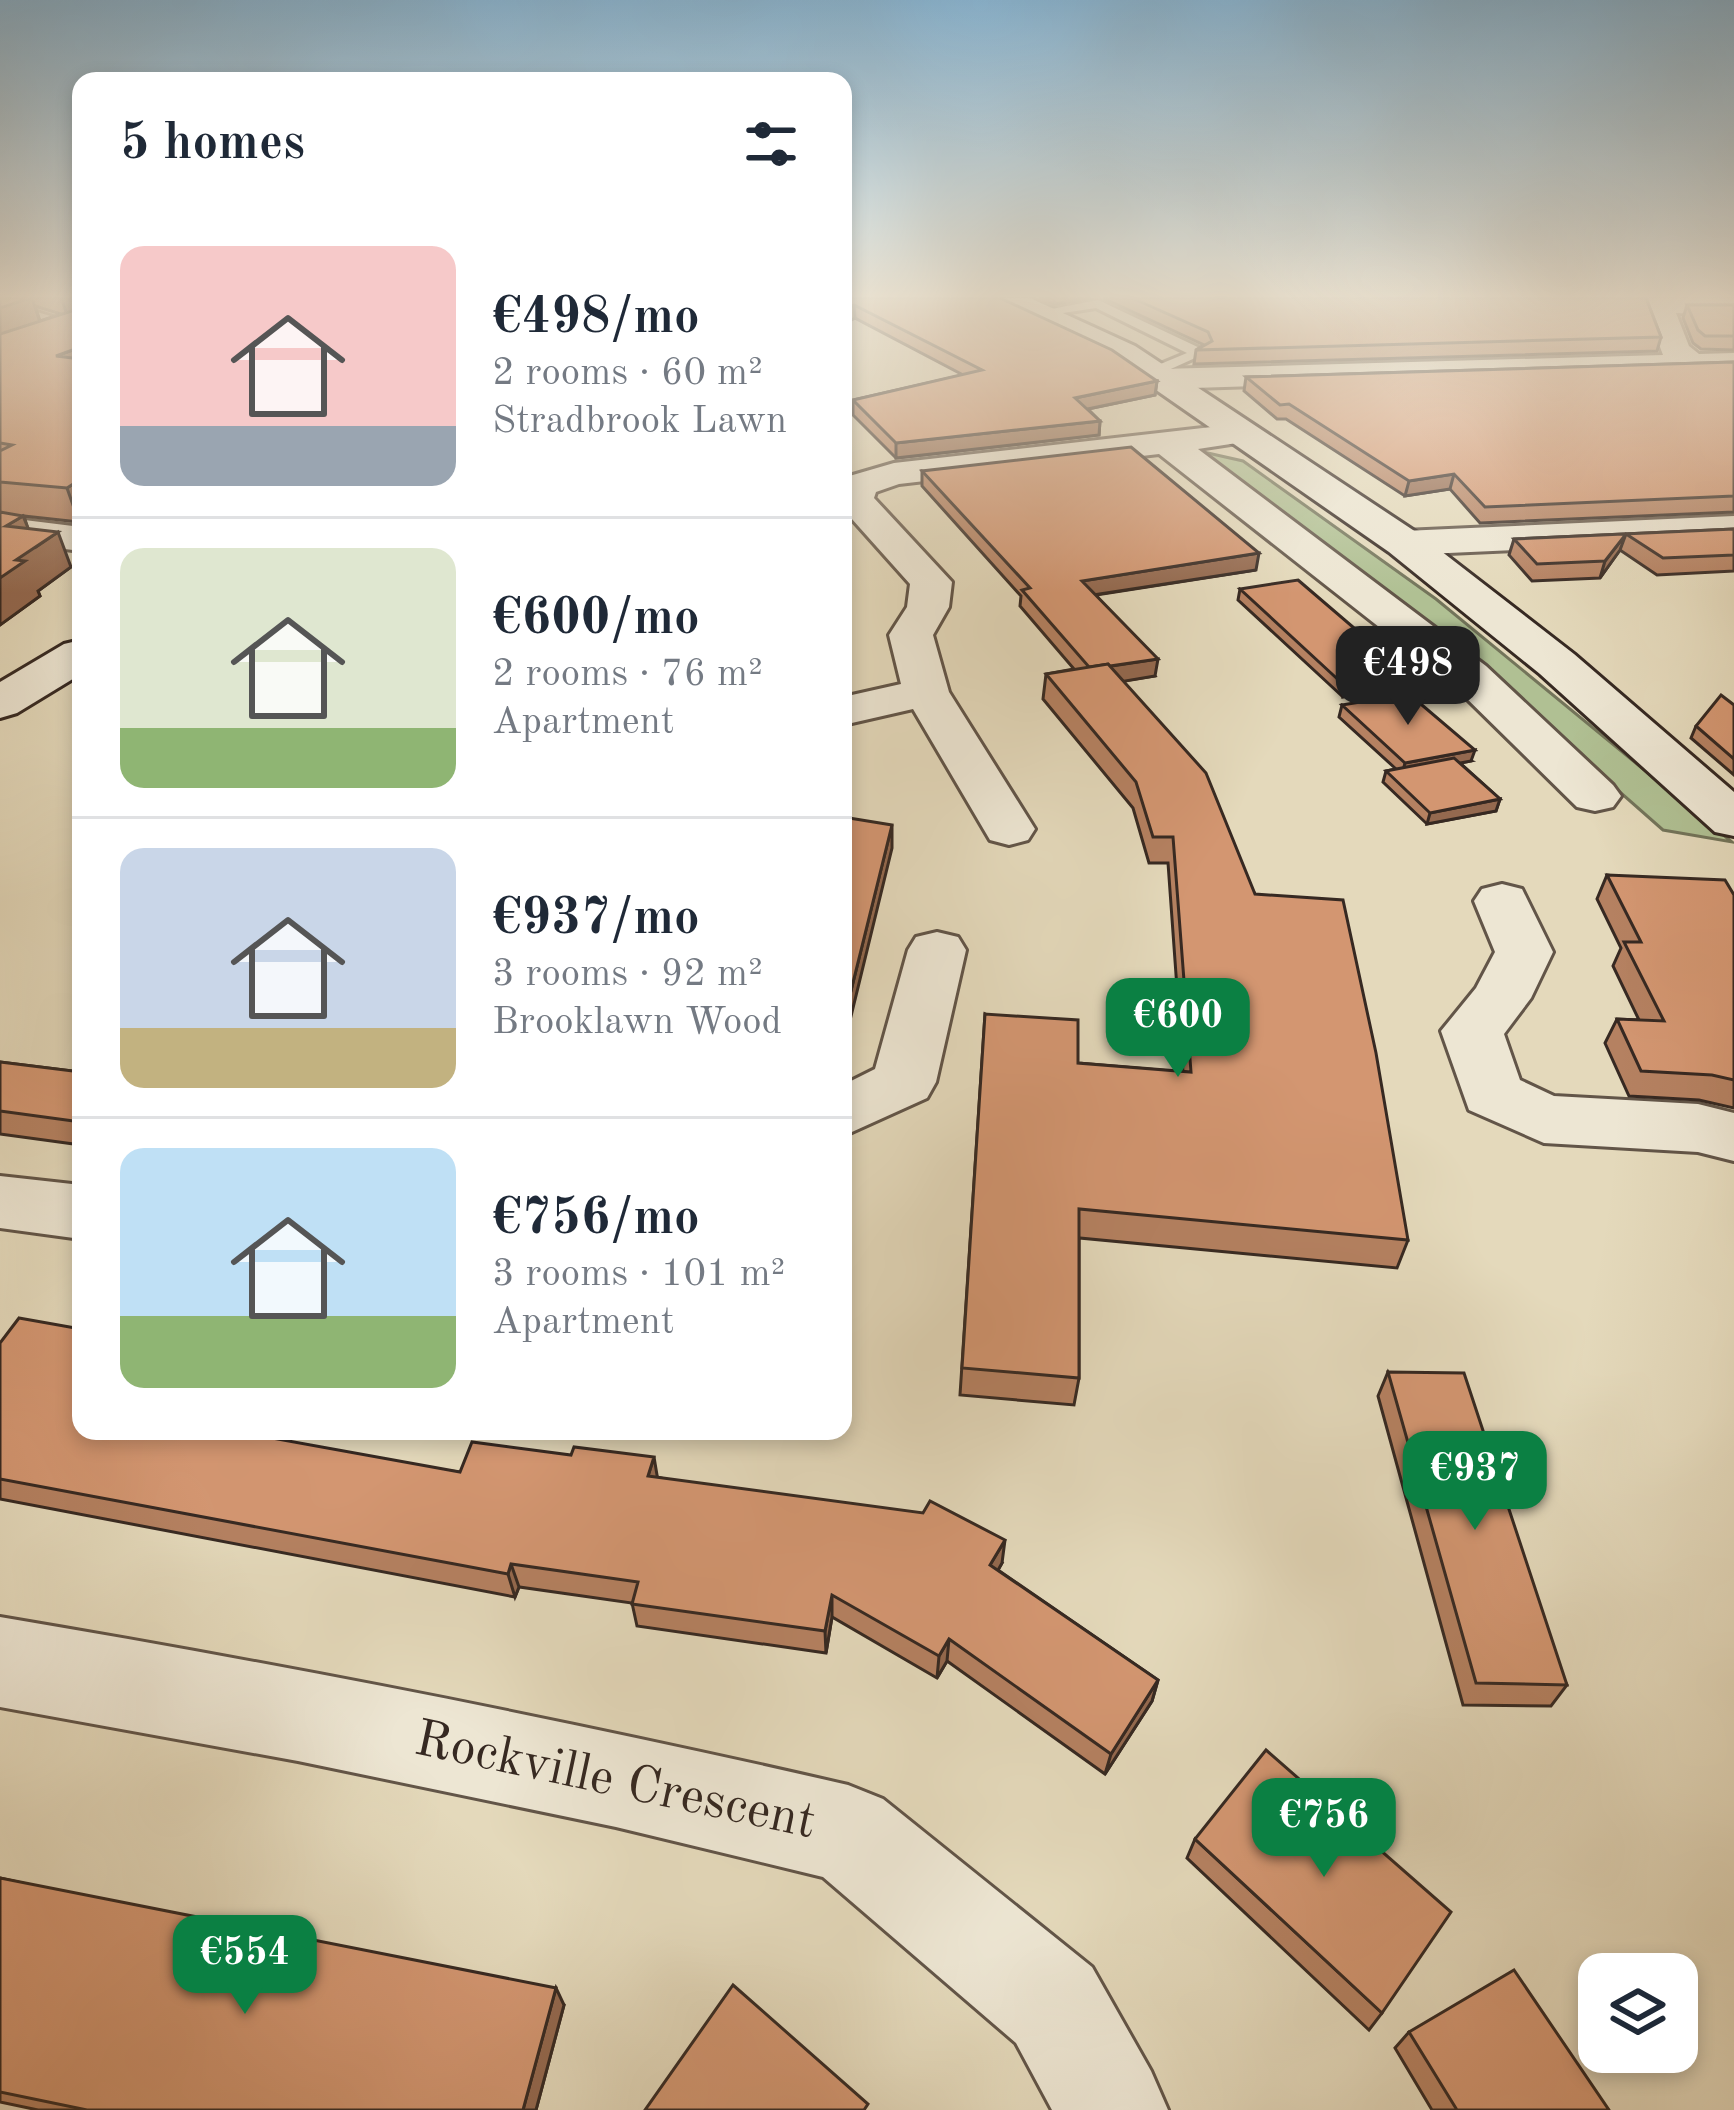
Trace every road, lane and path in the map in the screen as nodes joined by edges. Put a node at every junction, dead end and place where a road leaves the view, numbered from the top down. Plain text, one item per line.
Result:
1 (1185, 396) edge
2 (1238, 434) junction
3 (1168, 444) junction
4 (1734, 528) edge
5 (0, 529) edge
6 (72, 538) edge
7 (1404, 543) junction
8 (72, 660) edge
9 (926, 692) junction
10 (0, 704) edge
11 (852, 710) edge
12 (1595, 796) dead end
13 (1734, 820) edge
14 (1009, 829) dead end
15 (1502, 901) dead end
16 (937, 950) dead end
17 (852, 1108) edge
18 (1734, 1137) edge
19 (0, 1202) edge
20 (72, 1210) edge
21 (0, 1662) edge
22 (1112, 2110) edge

1 - 2 main road
2 - 3 street
2 - 7 main road
3 - 9 street
3 - 12 street
4 - 7 street
5 - 6 street
7 - 13 main road
8 - 10 main road
9 - 11 street
9 - 14 street
15 - 18 street
16 - 17 street
19 - 20 street
21 - 22 street, Rockville Crescent

